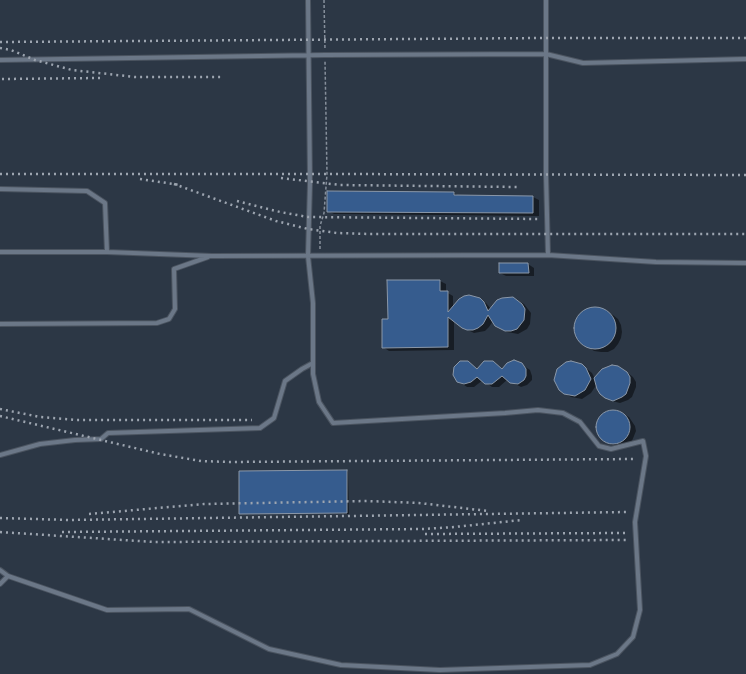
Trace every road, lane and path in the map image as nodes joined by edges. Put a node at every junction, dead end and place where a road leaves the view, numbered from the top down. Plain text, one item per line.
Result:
1 (308, 0) edge
2 (324, 0) edge
3 (546, 0) edge
4 (546, 54) junction
5 (325, 55) junction
6 (310, 56) junction
7 (746, 59) edge
8 (0, 60) edge
9 (0, 189) edge
10 (0, 252) edge
11 (107, 252) junction
12 (548, 255) junction
13 (212, 256) junction
14 (308, 256) junction
15 (320, 256) junction
16 (746, 264) edge
17 (0, 324) edge
18 (313, 363) junction
19 (0, 455) edge
20 (0, 570) edge
21 (8, 576) junction
22 (0, 584) edge

1 - 6 lane
2 - 5 path
3 - 4 lane
4 - 5 lane
4 - 7 lane
4 - 12 lane
5 - 6 lane
5 - 15 path
6 - 8 lane
6 - 14 lane
9 - 11 lane
10 - 11 lane
11 - 13 lane
12 - 15 lane
12 - 16 lane
13 - 14 lane
13 - 17 lane
14 - 15 lane
14 - 18 lane
18 - 19 lane
18 - 21 lane
20 - 21 lane
21 - 22 lane

